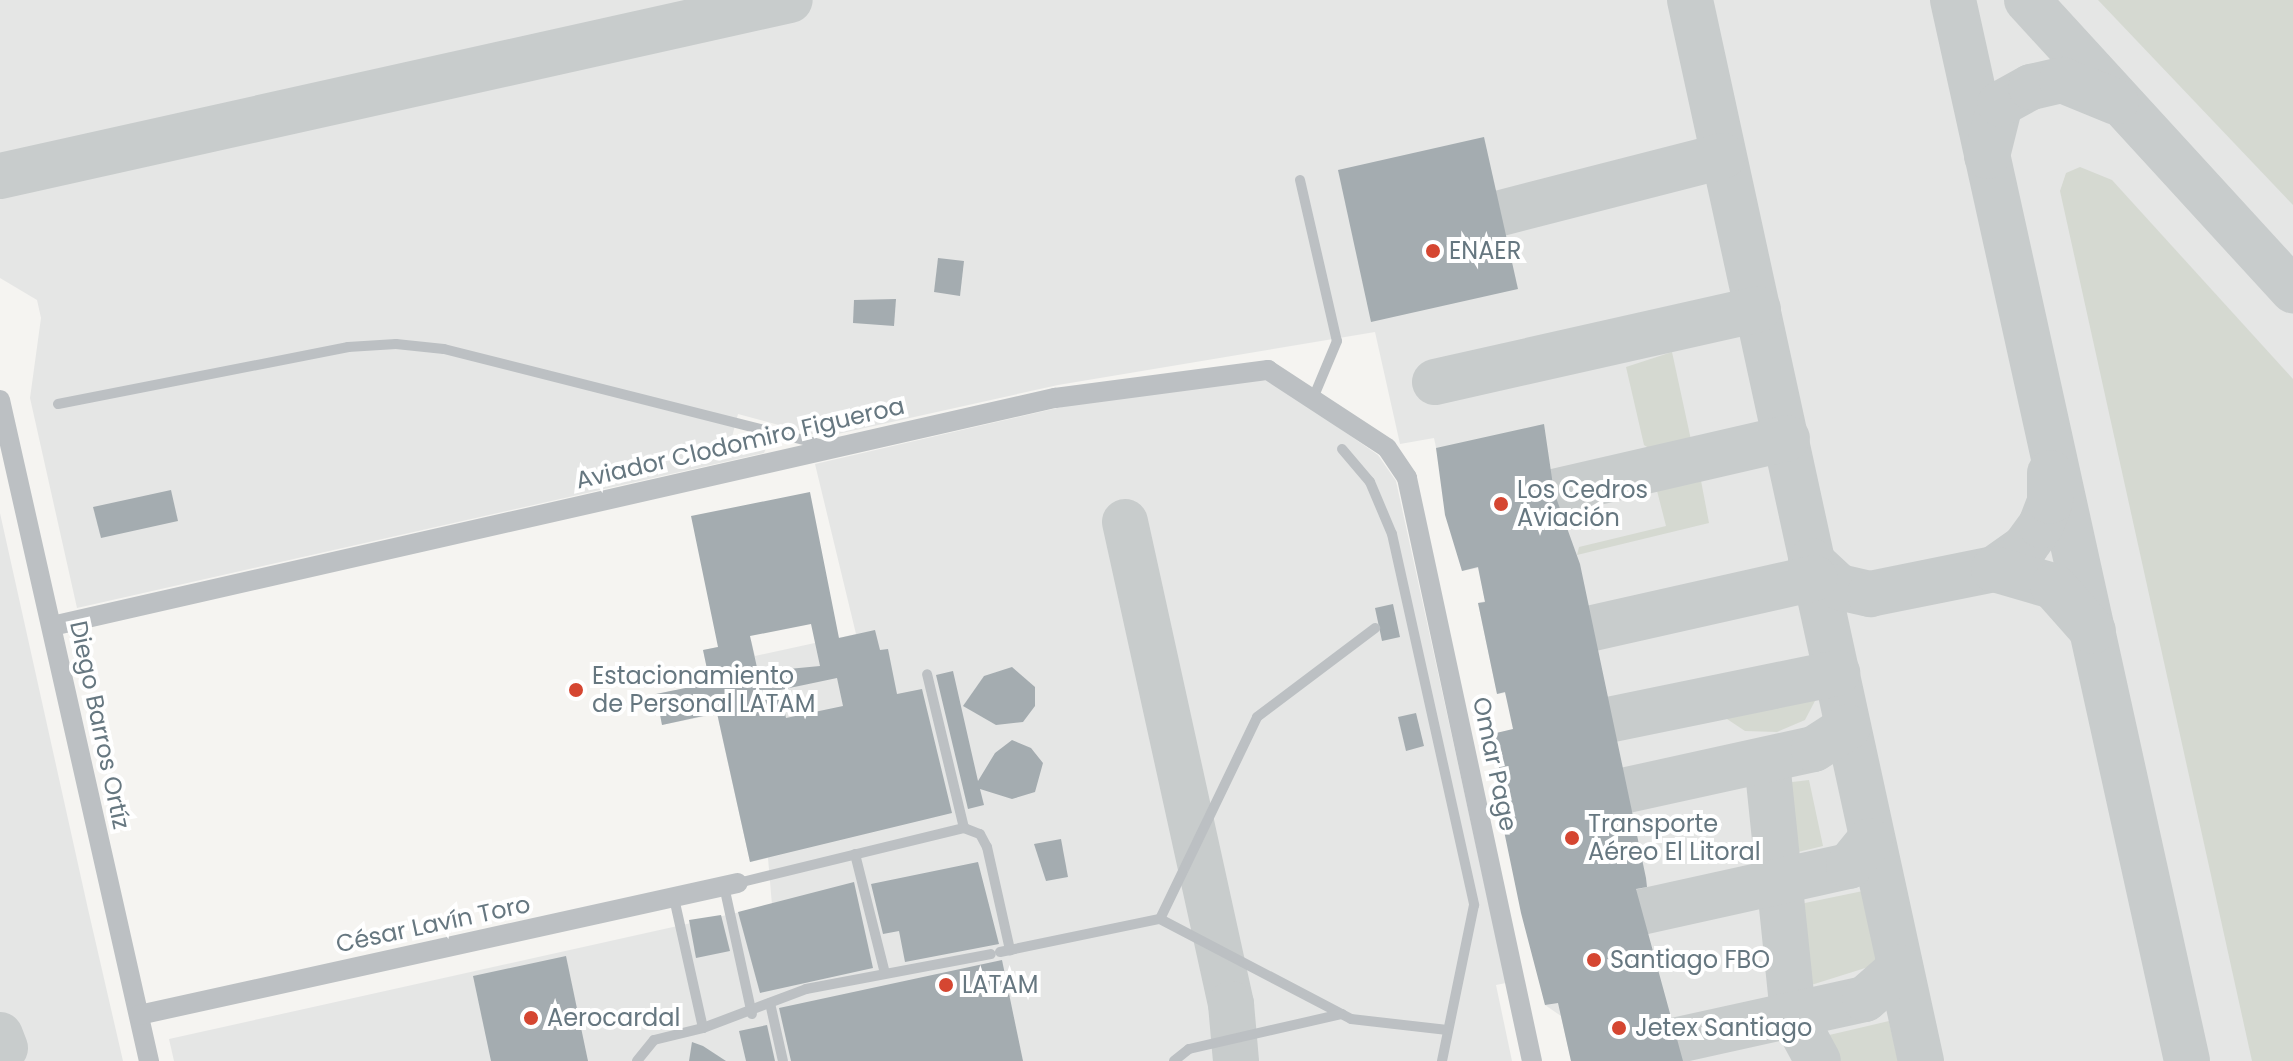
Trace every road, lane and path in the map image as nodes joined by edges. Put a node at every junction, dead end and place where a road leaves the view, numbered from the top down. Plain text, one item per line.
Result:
1 (1300, 180) dead end
2 (1314, 396) junction
3 (0, 400) edge
4 (58, 404) dead end
5 (834, 448) junction
6 (1342, 449) dead end
7 (1407, 478) joint
8 (52, 626) junction
9 (1375, 628) dead end
10 (927, 674) dead end
11 (964, 828) junction
12 (855, 854) junction
13 (731, 885) junction
14 (674, 898) junction
15 (1160, 919) junction
16 (1000, 952) junction
17 (885, 973) junction
18 (770, 1003) junction
19 (752, 1014) junction
20 (1342, 1014) junction
21 (139, 1015) junction
22 (703, 1028) junction
23 (1447, 1030) junction
24 (149, 1061) edge
25 (637, 1061) edge
26 (783, 1061) edge
27 (1174, 1061) edge
28 (1442, 1061) edge
29 (1532, 1061) edge

1 - 2 lane
2 - 5 street, Aviador Clodomiro Figueroa
2 - 7 street, Aviador Clodomiro Figueroa
3 - 8 street, Diego Barros Ortíz
4 - 5 lane
5 - 8 street, Aviador Clodomiro Figueroa
6 - 23 lane
7 - 29 street, Omar Page
8 - 21 street, Diego Barros Ortíz
9 - 15 lane
10 - 11 lane
11 - 12 lane
11 - 16 lane
12 - 13 lane
12 - 17 lane
13 - 14 street, César Lavín Toro
13 - 19 lane
14 - 21 street, César Lavín Toro
14 - 22 lane
15 - 16 lane
15 - 20 lane
16 - 17 lane
17 - 18 lane
18 - 19 lane
18 - 26 lane
19 - 22 lane
20 - 23 lane
20 - 27 lane
21 - 24 street, Diego Barros Ortíz
22 - 25 lane
23 - 28 lane

